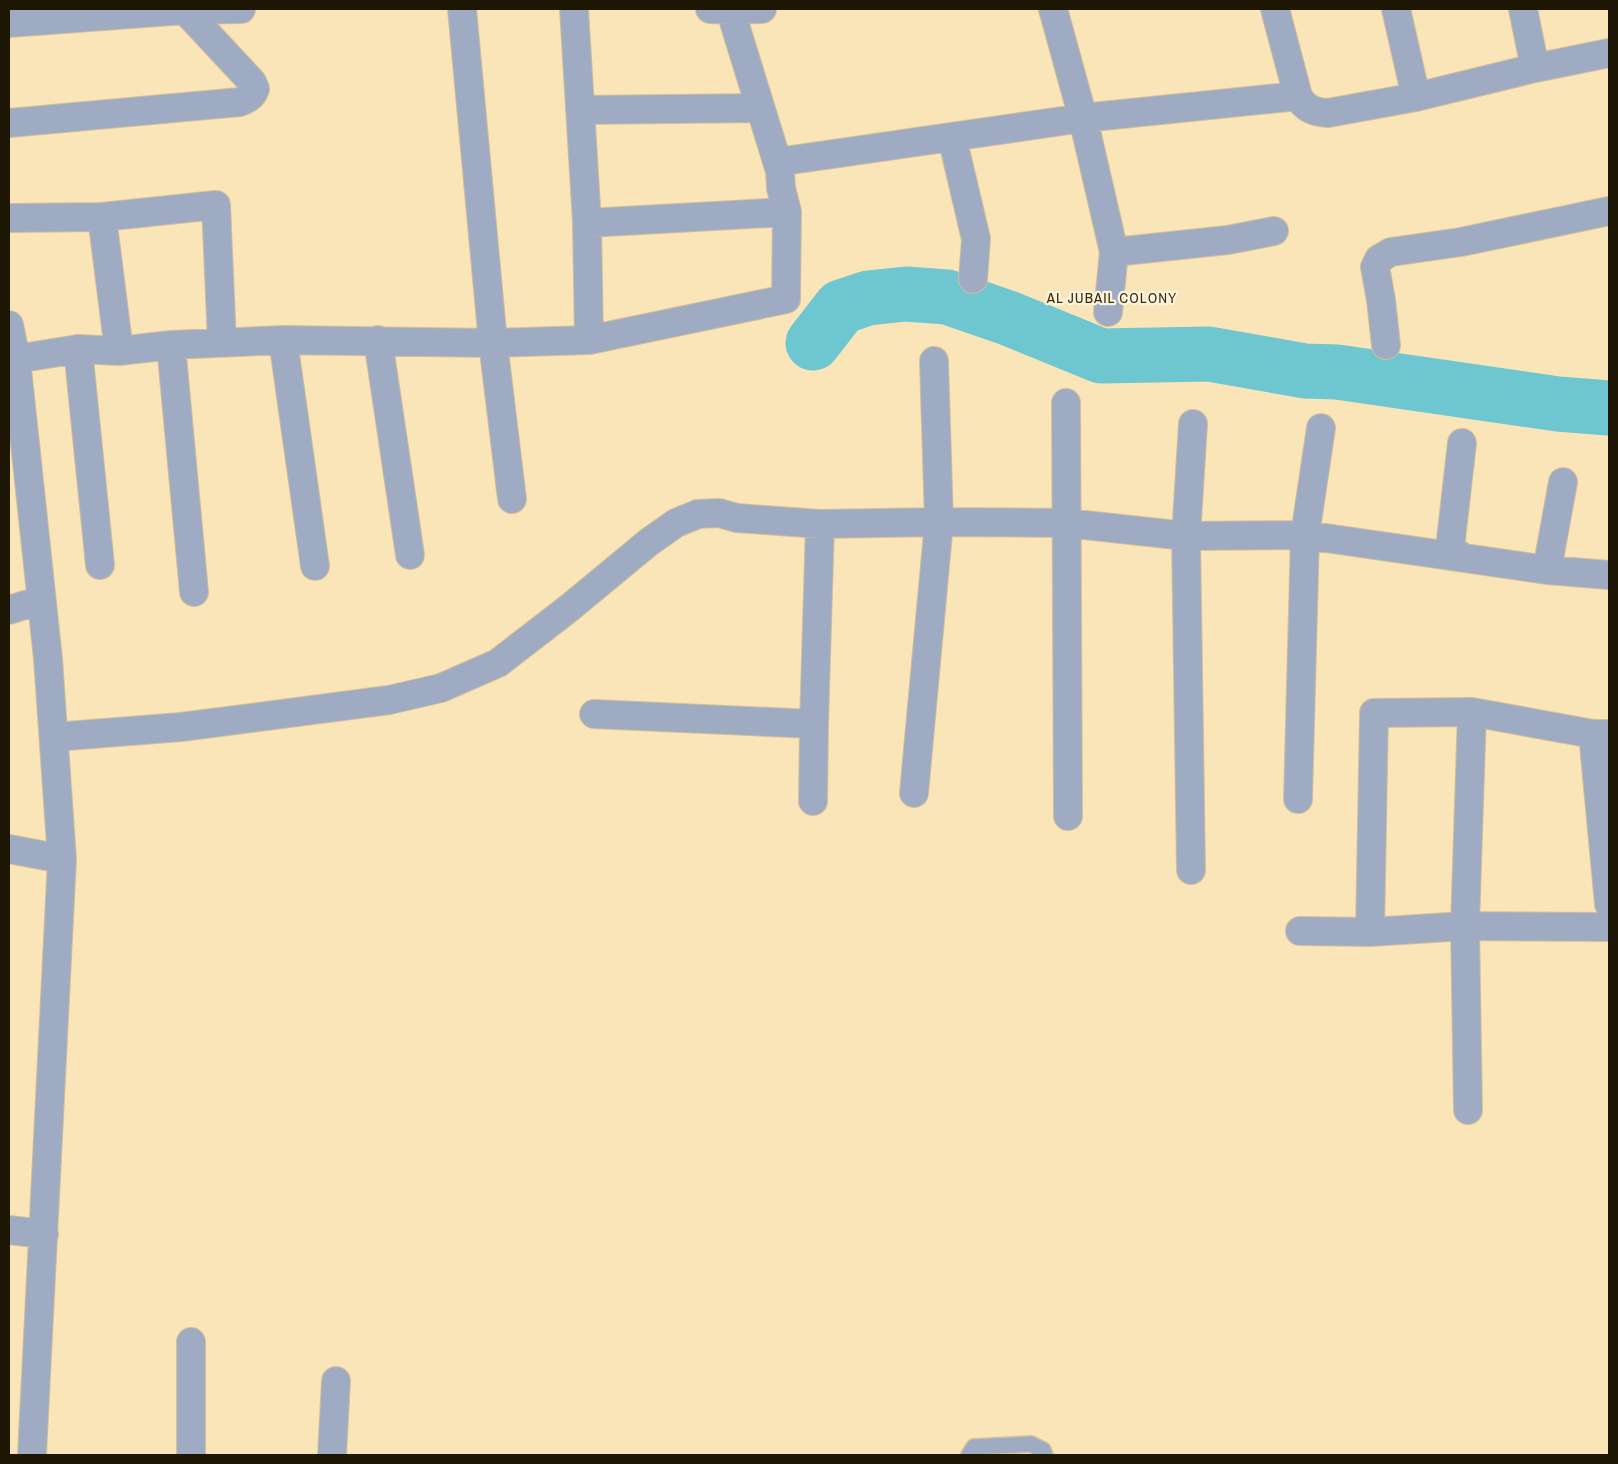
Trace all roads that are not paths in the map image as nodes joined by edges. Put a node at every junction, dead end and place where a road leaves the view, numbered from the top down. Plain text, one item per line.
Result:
1 (241, 9) edge
2 (462, 9) edge
3 (574, 9) edge
4 (723, 9) edge
5 (762, 9) edge
6 (1053, 9) edge
7 (1275, 9) edge
8 (1396, 9) edge
9 (1523, 9) edge
10 (185, 10) edge
11 (9, 23) edge
12 (1609, 53) edge
13 (1535, 68) junction
14 (1298, 96) junction
15 (1416, 97) junction
16 (760, 108) junction
17 (580, 110) junction
18 (1084, 118) junction
19 (9, 123) edge
20 (952, 137) junction
21 (780, 171) junction
22 (1609, 211) edge
23 (786, 212) junction
24 (102, 217) junction
25 (9, 218) edge
26 (587, 223) junction
27 (1274, 231) dead end
28 (1114, 252) junction
29 (973, 279) dead end
30 (1108, 312) dead end
31 (9, 325) edge
32 (283, 340) junction
33 (378, 340) junction
34 (589, 340) junction
35 (222, 342) junction
36 (493, 343) junction
37 (171, 344) junction
38 (1386, 345) dead end
39 (78, 349) junction
40 (119, 351) junction
41 (16, 359) junction
42 (934, 361) dead end
43 (1066, 403) dead end
44 (1193, 424) dead end
45 (1321, 428) dead end
46 (1462, 443) dead end
47 (1563, 482) dead end
48 (512, 499) dead end
49 (938, 522) junction
50 (1066, 523) junction
51 (820, 524) junction
52 (1186, 536) junction
53 (1306, 536) junction
54 (410, 555) dead end
55 (1462, 557) junction
56 (100, 565) dead end
57 (315, 566) dead end
58 (1547, 570) junction
59 (1609, 575) edge
60 (194, 592) dead end
61 (41, 600) junction
62 (9, 610) edge
63 (1472, 712) junction
64 (594, 714) dead end
65 (814, 724) junction
66 (1601, 734) edge
67 (54, 736) junction
68 (914, 793) dead end
69 (1298, 798) dead end
70 (813, 801) dead end
71 (1068, 816) dead end
72 (9, 849) edge
73 (62, 859) junction
74 (1191, 870) dead end
75 (1609, 904) edge
76 (1465, 926) junction
77 (1609, 927) edge
78 (1300, 931) dead end
79 (1370, 932) junction
80 (1468, 1110) dead end
81 (9, 1230) edge
82 (44, 1234) junction
83 (191, 1342) dead end
84 (336, 1381) dead end
85 (32, 1455) edge
86 (191, 1455) edge
87 (332, 1455) edge
88 (969, 1455) edge
89 (1045, 1455) edge

1 - 10 street
2 - 36 street
3 - 17 street
4 - 5 street
4 - 16 street
6 - 18 street
7 - 14 street
8 - 15 street
9 - 13 street
10 - 11 street
10 - 19 street
12 - 13 street
13 - 15 street
14 - 15 street
14 - 18 street
16 - 17 street
16 - 21 street
17 - 26 street
18 - 20 street
18 - 28 street
20 - 21 street
20 - 29 street
21 - 23 street
22 - 38 street
23 - 26 street
23 - 34 street
24 - 25 street
24 - 35 street
24 - 40 street
26 - 34 street
27 - 28 street
28 - 30 street
31 - 41 street
32 - 33 street
32 - 35 street
32 - 57 street
33 - 36 street
33 - 54 street
34 - 36 street
35 - 37 street
36 - 48 street
37 - 40 street
37 - 60 street
39 - 40 street
39 - 41 street
39 - 56 street
41 - 61 street
42 - 49 street
43 - 50 street
44 - 52 street
45 - 53 street
46 - 55 street
47 - 58 street
49 - 50 street
49 - 51 street
49 - 68 street
50 - 52 street
50 - 71 street
51 - 65 street
51 - 67 street
52 - 53 street
52 - 74 street
53 - 55 street
53 - 69 street
55 - 58 street
58 - 59 street
61 - 62 street
61 - 67 street
63 - 66 street
63 - 76 street
63 - 79 street
64 - 65 street
65 - 70 street
66 - 75 street
67 - 73 street
72 - 73 street
73 - 82 street
76 - 77 street
76 - 79 street
76 - 80 street
78 - 79 street
81 - 82 street
82 - 85 street
83 - 86 street
84 - 87 street
88 - 89 lane

